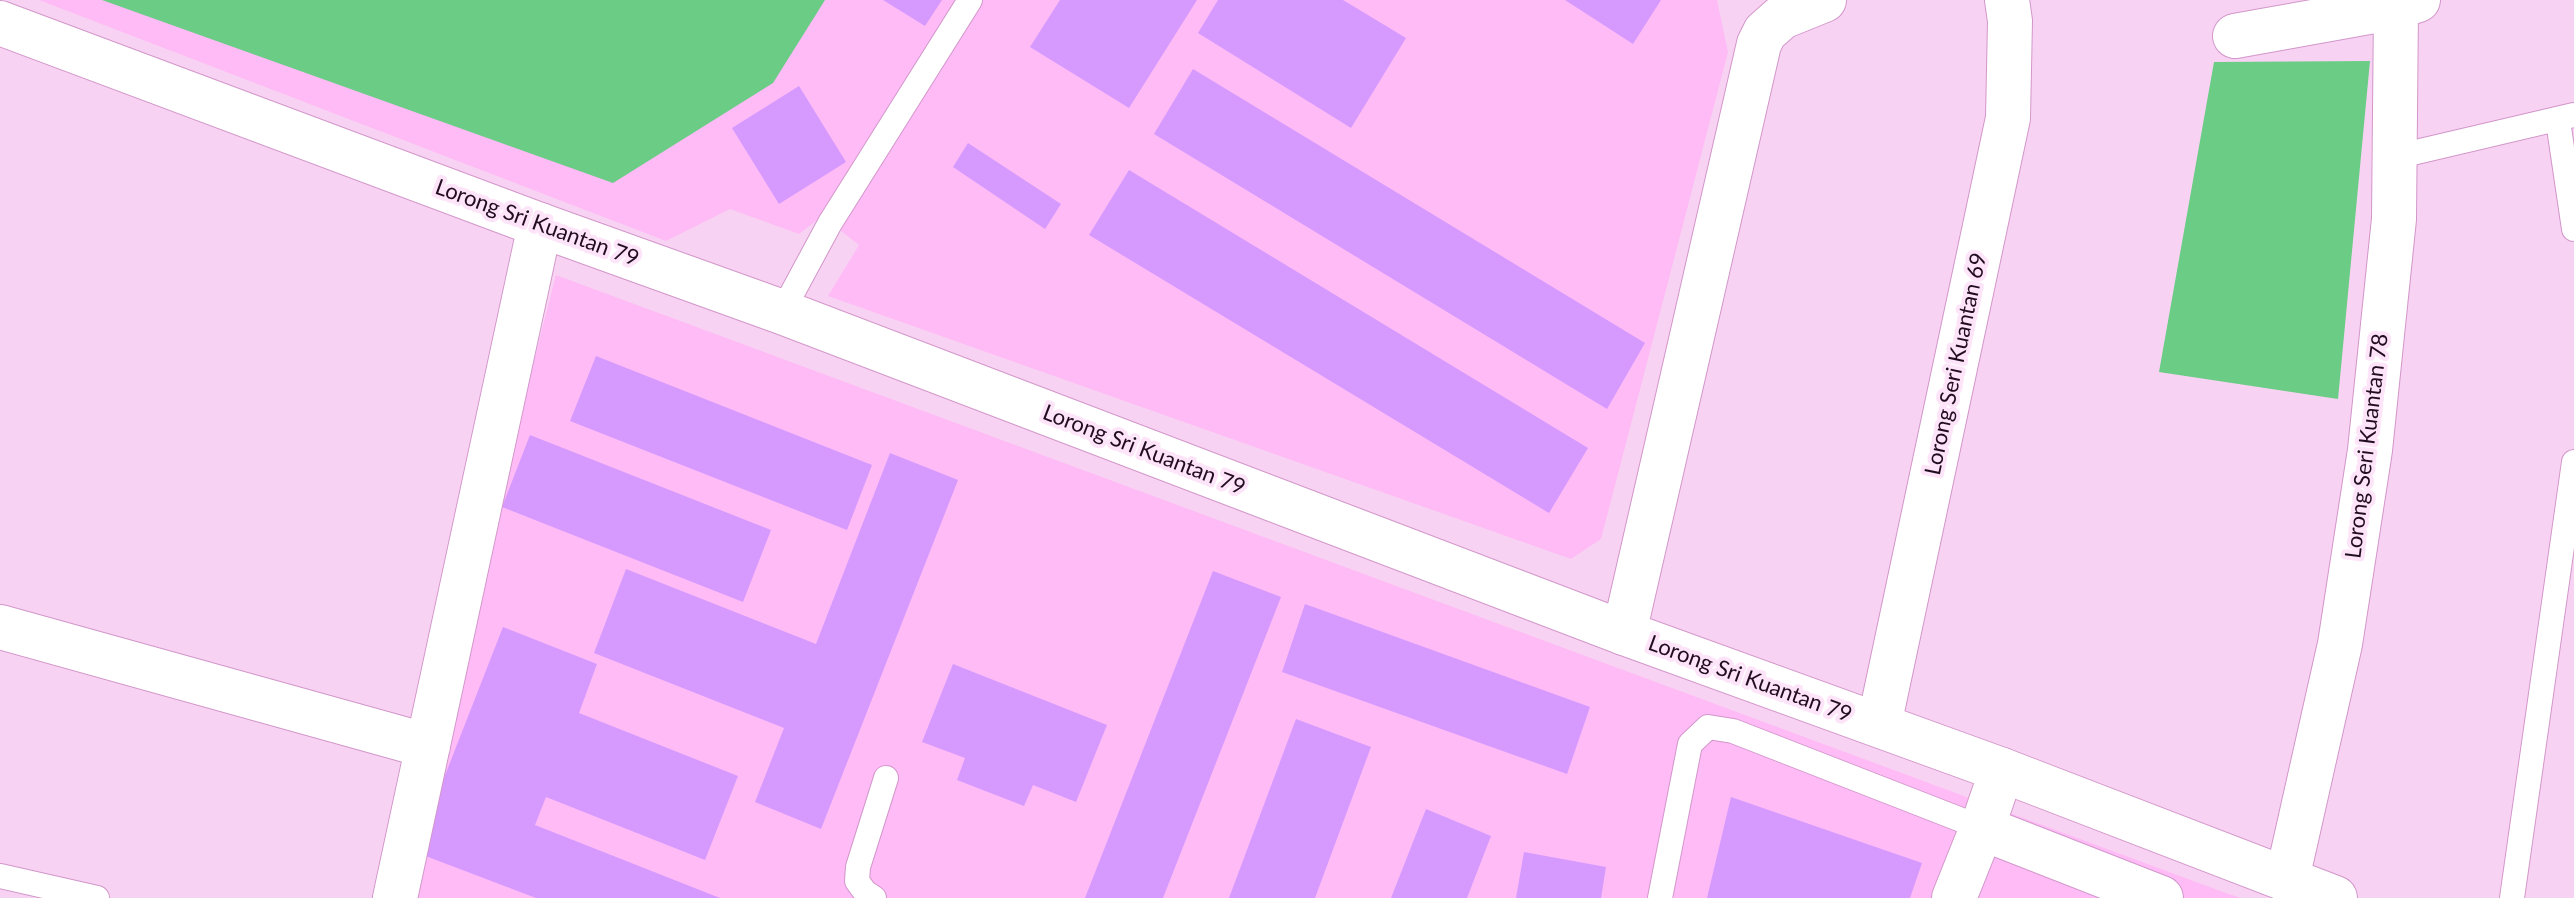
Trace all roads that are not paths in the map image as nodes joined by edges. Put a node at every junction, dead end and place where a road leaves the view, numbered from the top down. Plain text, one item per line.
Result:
1 (970, 0) edge
2 (1824, 0) edge
3 (2007, 0) edge
4 (2407, 4) edge
5 (1778, 9) edge
6 (0, 23) edge
7 (2235, 36) dead end
8 (2566, 118) edge
9 (2395, 157) junction
10 (540, 225) junction
11 (2574, 229) edge
12 (782, 312) junction
13 (2574, 462) edge
14 (0, 627) edge
15 (1624, 633) junction
16 (1879, 725) junction
17 (428, 746) junction
18 (2002, 770) junction
19 (886, 778) dead end
20 (1982, 828) junction
21 (0, 876) edge
22 (2287, 879) junction
23 (97, 898) edge
24 (395, 898) edge
25 (874, 898) edge
26 (1660, 898) edge
27 (1954, 898) edge
28 (2161, 898) edge
29 (2335, 898) edge
30 (2512, 898) edge

1 - 12 lane
2 - 5 street
3 - 16 street, Lorong Seri Kuantan 69
4 - 7 street
4 - 9 street, Lorong Seri Kuantan 78
5 - 15 street
6 - 10 street, Lorong Sri Kuantan 79
8 - 9 lane
8 - 11 lane
9 - 22 street, Lorong Seri Kuantan 78
10 - 12 street, Lorong Sri Kuantan 79
10 - 17 street
12 - 15 street, Lorong Sri Kuantan 79
13 - 30 lane
14 - 17 street
15 - 16 street, Lorong Sri Kuantan 79
16 - 18 street, Lorong Sri Kuantan 79
17 - 24 street
18 - 20 street
18 - 22 street, Lorong Sri Kuantan 79
19 - 25 lane
20 - 26 lane
20 - 27 street
20 - 28 street
21 - 23 lane
22 - 29 street, Lorong Sri Kuantan 79

